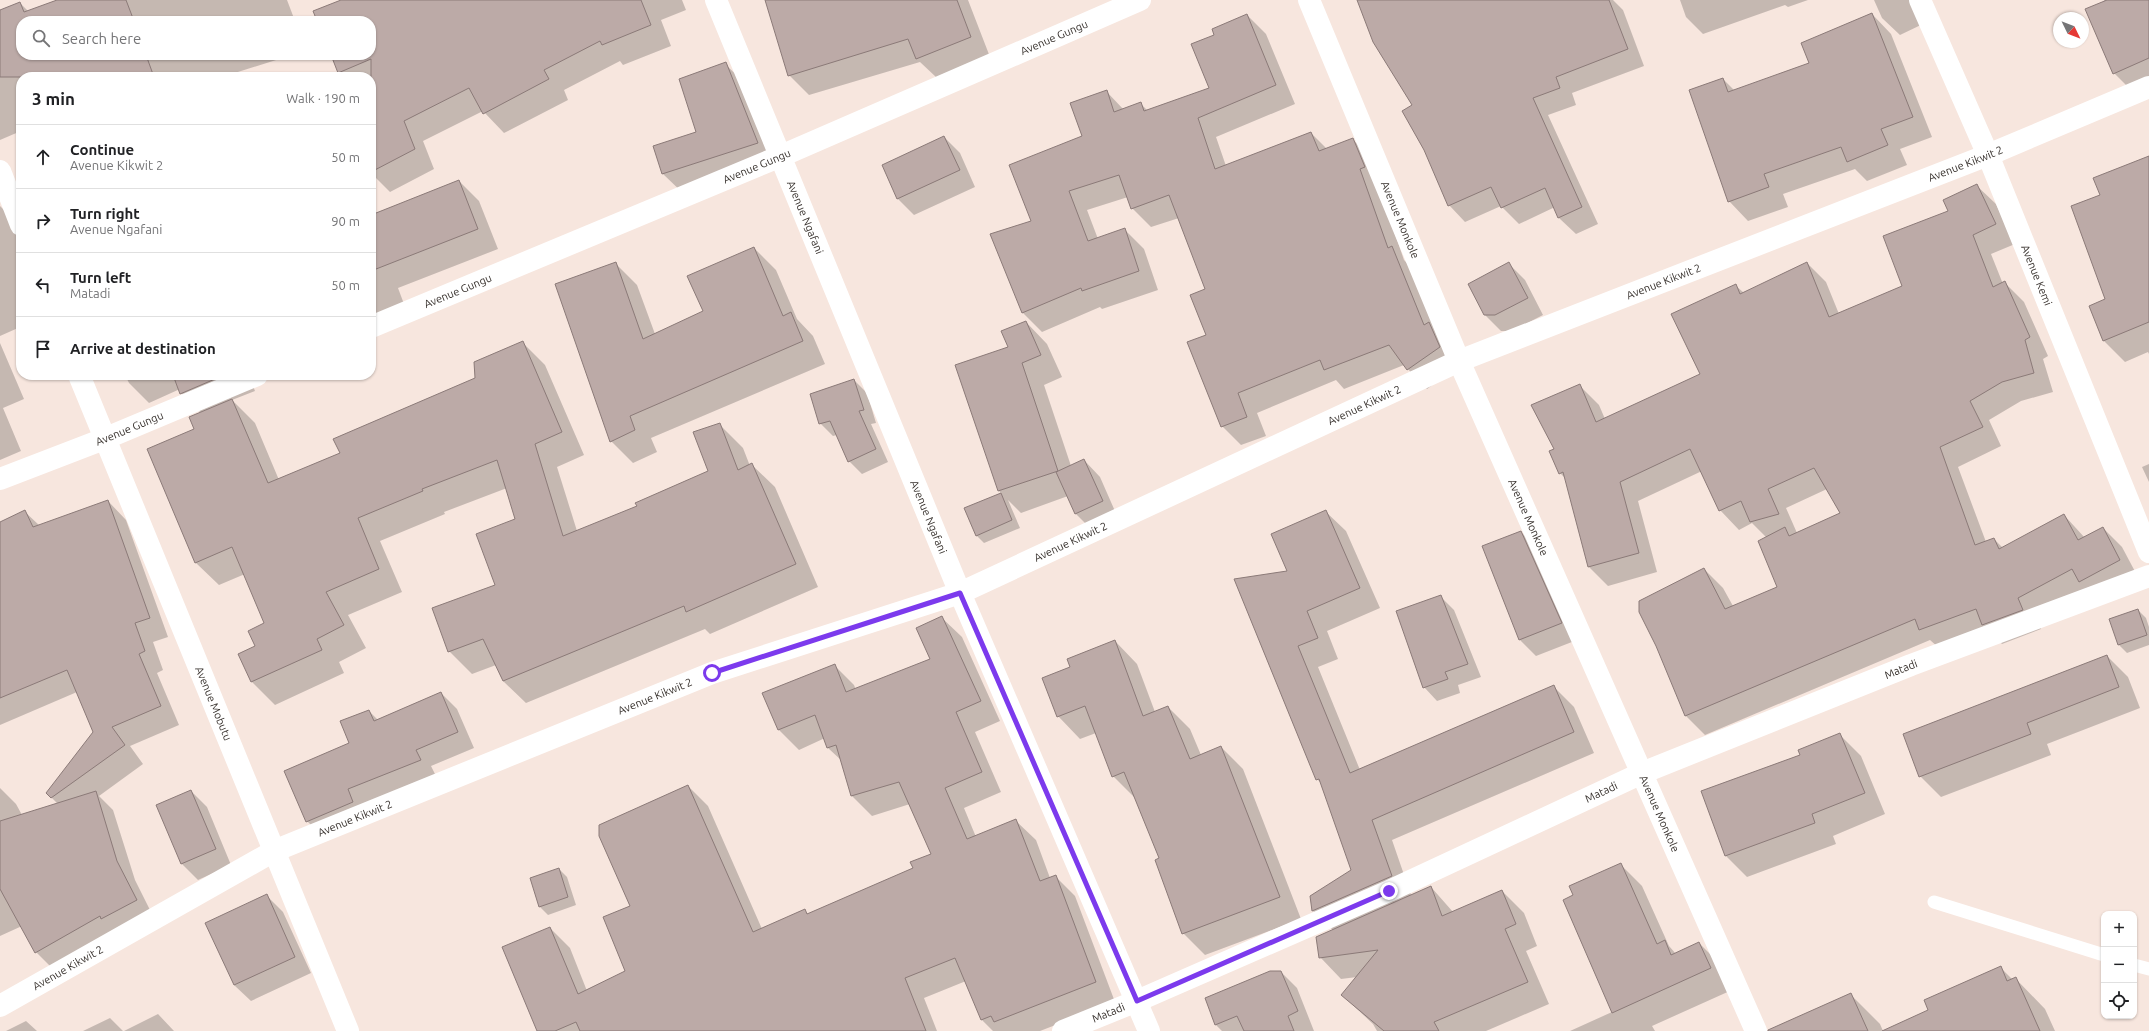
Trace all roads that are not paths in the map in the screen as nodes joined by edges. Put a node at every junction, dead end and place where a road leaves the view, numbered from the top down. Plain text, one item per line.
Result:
1 (716, 0) edge
2 (1140, 0) edge
3 (1309, 0) edge
4 (1920, 0) edge
5 (2149, 87) edge
6 (1988, 154) junction
7 (781, 156) junction
8 (0, 170) edge
9 (16, 212) edge
10 (376, 325) edge
11 (1459, 361) junction
12 (81, 380) edge
13 (244, 380) edge
14 (104, 439) junction
15 (0, 479) edge
16 (2149, 552) edge
17 (2149, 576) edge
18 (960, 593) junction
19 (1642, 773) junction
20 (274, 851) junction
21 (1934, 902) dead end
22 (2101, 954) edge
23 (2137, 966) edge
24 (2149, 970) edge
25 (1137, 1001) junction
26 (0, 1006) edge
27 (348, 1031) edge
28 (1063, 1031) edge
29 (1149, 1031) edge
30 (1756, 1031) edge

1 - 7 street, Avenue Ngafani
2 - 7 street, Avenue Gungu
3 - 11 street, Avenue Monkole
4 - 6 street, Avenue Kemi
5 - 6 street, Avenue Kikwit 2
6 - 11 street, Avenue Kikwit 2
6 - 16 street, Avenue Kemi
7 - 10 street, Avenue Gungu
7 - 18 street, Avenue Ngafani
8 - 9 street
11 - 18 street, Avenue Kikwit 2
11 - 19 street, Avenue Monkole
12 - 14 street, Avenue Mobutu
13 - 14 street, Avenue Gungu
14 - 15 street, Avenue Gungu
14 - 20 street, Avenue Mobutu
17 - 19 street, Matadi
18 - 20 street, Avenue Kikwit 2
18 - 25 street, Avenue Ngafani
19 - 25 street, Matadi
19 - 30 street, Avenue Monkole
20 - 26 street, Avenue Kikwit 2
20 - 27 street, Avenue Mobutu
21 - 22 lane
23 - 24 lane
25 - 28 street, Matadi
25 - 29 street, Avenue Ngafani

